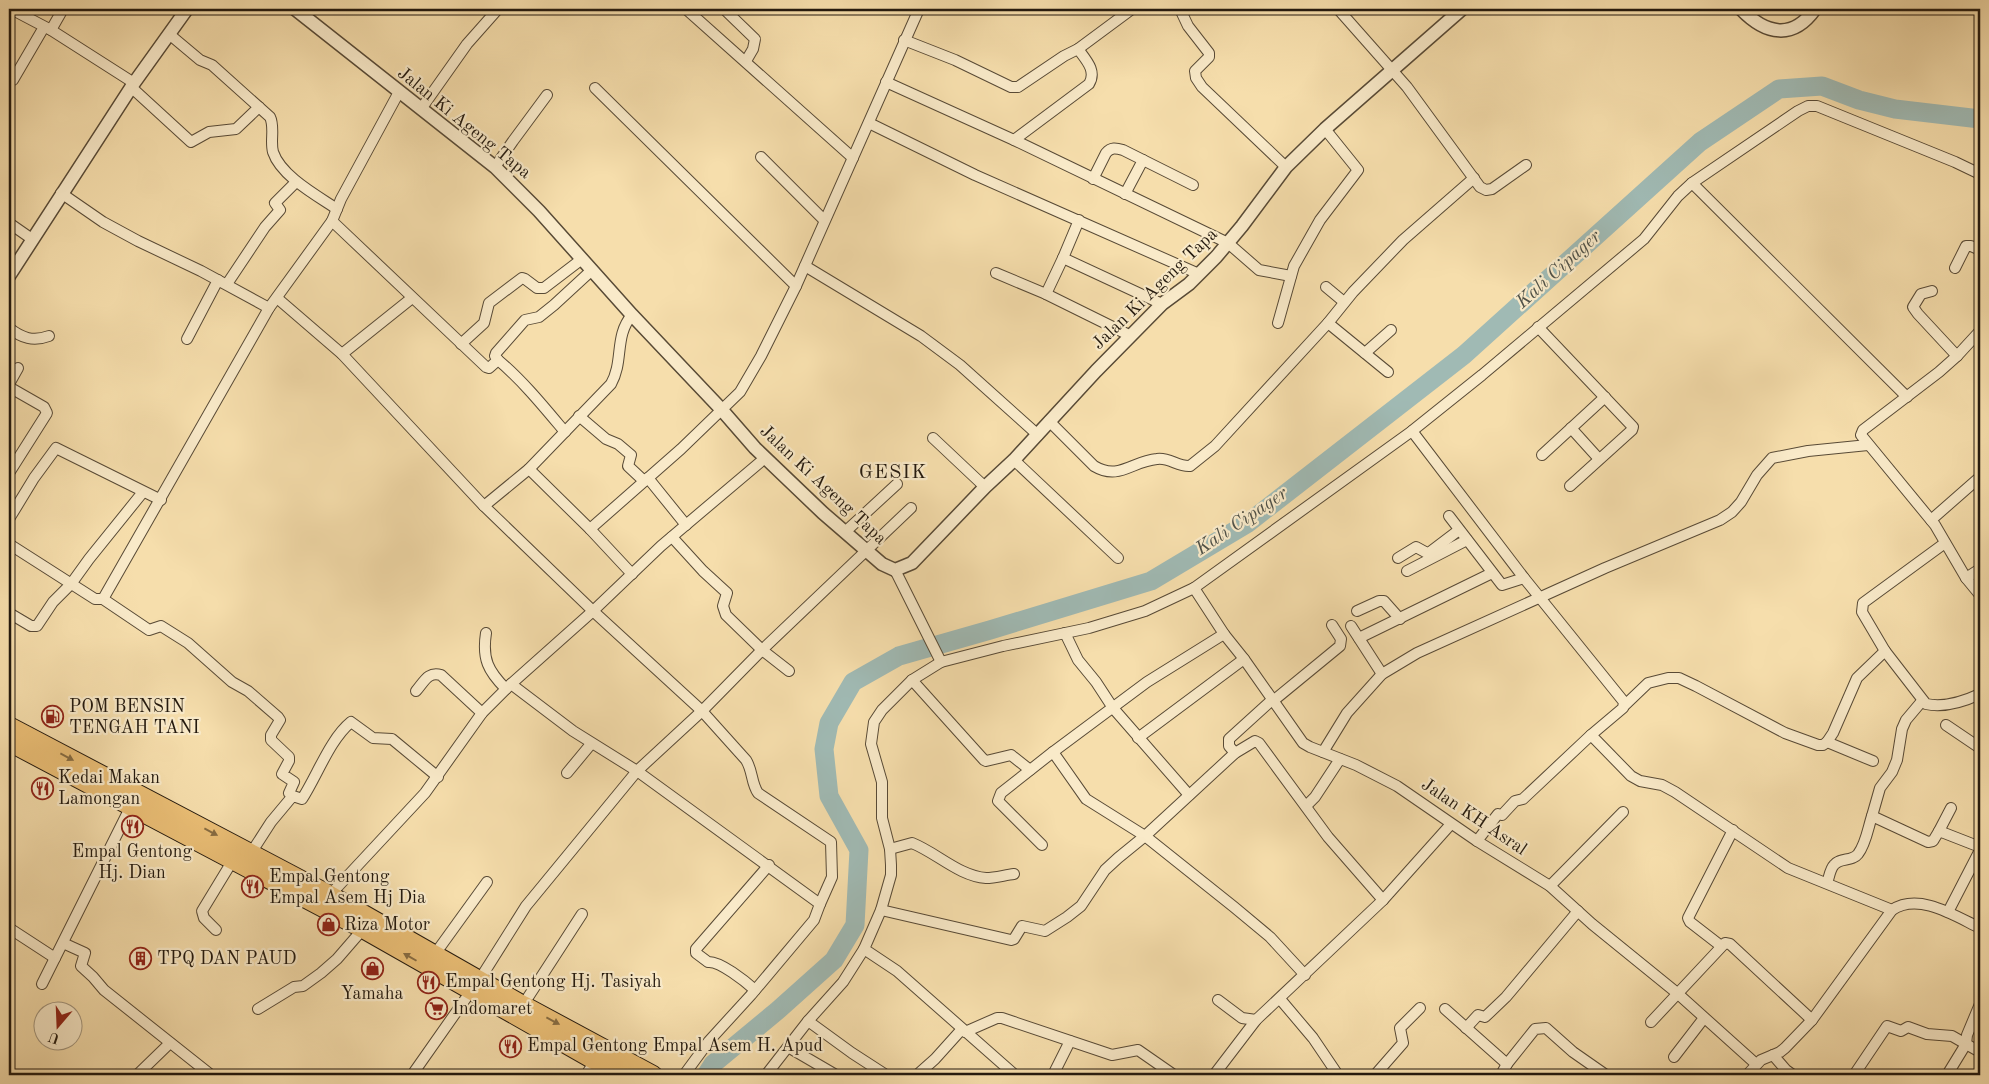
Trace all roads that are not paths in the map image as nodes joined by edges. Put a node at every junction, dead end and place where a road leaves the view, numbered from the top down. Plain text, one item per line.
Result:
1 (11, 9) edge
2 (63, 9) edge
3 (188, 9) edge
4 (295, 9) edge
5 (498, 9) edge
6 (686, 9) edge
7 (724, 9) edge
8 (919, 9) edge
9 (1132, 9) edge
10 (1180, 9) edge
11 (1338, 9) edge
12 (1462, 9) edge
13 (1741, 9) edge
14 (1815, 9) edge
15 (24, 12) edge
16 (48, 29) junction
17 (170, 34) junction
18 (904, 40) junction
19 (1078, 49) junction
20 (746, 61) junction
21 (1392, 70) junction
22 (9, 82) edge
23 (886, 82) junction
24 (131, 83) junction
25 (595, 88) dead end
26 (400, 92) junction
27 (548, 95) dead end
28 (259, 107) junction
29 (421, 109) junction
30 (869, 123) junction
31 (1319, 135) junction
32 (1014, 140) junction
33 (761, 157) dead end
34 (853, 158) junction
35 (1143, 160) junction
36 (1526, 165) dead end
37 (495, 167) junction
38 (1286, 167) junction
39 (1980, 174) edge
40 (1474, 178) junction
41 (1093, 179) junction
42 (296, 182) junction
43 (1692, 183) junction
44 (1193, 185) dead end
45 (61, 193) junction
46 (1125, 194) junction
47 (336, 209) junction
48 (824, 220) junction
49 (1079, 220) junction
50 (332, 221) junction
51 (9, 223) edge
52 (28, 236) junction
53 (1228, 243) junction
54 (1980, 250) edge
55 (1063, 258) junction
56 (582, 259) junction
57 (804, 266) junction
58 (1955, 268) dead end
59 (592, 270) junction
60 (996, 273) dead end
61 (1199, 274) junction
62 (9, 276) edge
63 (1291, 276) junction
64 (222, 282) junction
65 (796, 286) junction
66 (1326, 287) dead end
67 (540, 289) junction
68 (1932, 291) dead end
69 (1046, 294) junction
70 (277, 298) junction
71 (412, 298) junction
72 (1344, 302) junction
73 (1162, 304) junction
74 (554, 305) junction
75 (269, 308) junction
76 (632, 315) junction
77 (1278, 323) dead end
78 (1328, 323) junction
79 (1538, 327) junction
80 (9, 328) edge
81 (1391, 330) dead end
82 (1980, 331) edge
83 (49, 336) dead end
84 (1131, 336) junction
85 (187, 339) dead end
86 (462, 344) junction
87 (1365, 353) junction
88 (342, 354) junction
89 (1958, 356) junction
90 (498, 360) junction
91 (18, 368) dead end
92 (1388, 372) dead end
93 (9, 385) edge
94 (1605, 397) junction
95 (1907, 397) junction
96 (721, 409) junction
97 (579, 416) junction
98 (1049, 421) junction
99 (1572, 428) junction
100 (1412, 431) junction
101 (565, 432) junction
102 (1038, 435) junction
103 (933, 438) dead end
104 (1868, 445) junction
105 (1542, 454) dead end
106 (765, 458) junction
107 (1599, 459) junction
108 (1014, 460) junction
109 (529, 469) junction
110 (9, 472) edge
111 (646, 480) junction
112 (1978, 483) edge
113 (898, 484) dead end
114 (1570, 486) dead end
115 (985, 487) junction
116 (143, 492) junction
117 (161, 500) junction
118 (484, 506) junction
119 (911, 508) dead end
120 (1449, 516) dead end
121 (9, 519) edge
122 (1931, 520) junction
123 (686, 525) junction
124 (590, 529) junction
125 (1459, 530) junction
126 (845, 532) junction
127 (672, 537) junction
128 (1467, 540) junction
129 (1945, 543) junction
130 (9, 544) edge
131 (1416, 547) junction
132 (865, 550) junction
133 (1118, 558) dead end
134 (1398, 558) dead end
135 (1426, 561) junction
136 (1980, 569) edge
137 (895, 570) junction
138 (1406, 571) dead end
139 (1492, 573) junction
140 (632, 574) junction
141 (1524, 578) junction
142 (1966, 578) junction
143 (70, 585) junction
144 (1194, 588) junction
145 (1980, 595) edge
146 (1540, 597) junction
147 (103, 599) junction
148 (593, 611) junction
149 (1357, 611) dead end
150 (9, 613) edge
151 (1400, 619) junction
152 (1332, 625) dead end
153 (1351, 626) dead end
154 (486, 633) dead end
155 (1065, 633) junction
156 (1224, 634) junction
157 (1359, 638) junction
158 (762, 650) junction
159 (1885, 652) junction
160 (1244, 658) junction
161 (940, 660) junction
162 (789, 671) dead end
163 (1382, 674) junction
164 (912, 680) junction
165 (508, 687) junction
166 (416, 691) dead end
167 (1980, 694) edge
168 (1272, 701) junction
169 (1922, 701) junction
170 (1624, 706) junction
171 (1113, 708) junction
172 (702, 711) junction
173 (482, 713) junction
174 (1946, 726) dead end
175 (10, 733) edge
176 (1592, 735) junction
177 (1138, 738) junction
178 (1827, 742) junction
179 (591, 744) junction
180 (1980, 748) edge
181 (44, 752) junction
182 (1053, 752) junction
183 (1323, 752) junction
184 (1235, 753) junction
185 (1340, 759) junction
186 (1873, 761) dead end
187 (1030, 770) junction
188 (637, 771) junction
189 (567, 774) dead end
190 (438, 777) junction
191 (1189, 795) junction
192 (293, 796) junction
193 (131, 806) junction
194 (1306, 806) junction
195 (1951, 808) dead end
196 (1624, 812) dead end
197 (1872, 816) junction
198 (1451, 824) junction
199 (1733, 830) junction
200 (1939, 831) junction
201 (1145, 836) junction
202 (1477, 841) junction
203 (1042, 845) dead end
204 (890, 849) junction
205 (1980, 849) edge
206 (251, 853) junction
207 (233, 860) junction
208 (769, 865) junction
209 (1014, 874) dead end
210 (487, 882) dead end
211 (1827, 883) junction
212 (1550, 886) junction
213 (330, 895) junction
214 (1383, 900) junction
215 (820, 904) junction
216 (880, 910) junction
217 (1892, 910) junction
218 (1578, 912) junction
219 (1948, 912) junction
220 (582, 914) dead end
221 (9, 928) edge
222 (1980, 928) edge
223 (216, 930) dead end
224 (363, 930) junction
225 (63, 943) junction
226 (1721, 946) junction
227 (864, 949) junction
228 (434, 954) junction
229 (55, 958) junction
230 (1305, 975) junction
231 (42, 984) dead end
232 (476, 985) junction
233 (755, 990) junction
234 (1677, 994) junction
235 (1280, 999) junction
236 (1218, 1000) dead end
237 (1980, 1004) edge
238 (523, 1005) junction
239 (1420, 1008) dead end
240 (258, 1009) dead end
241 (1445, 1009) dead end
242 (1704, 1018) junction
243 (1256, 1020) junction
244 (1812, 1020) junction
245 (808, 1021) junction
246 (1651, 1022) dead end
247 (1466, 1028) junction
248 (964, 1030) junction
249 (1070, 1041) junction
250 (170, 1043) junction
251 (1966, 1044) junction
252 (788, 1047) junction
253 (1980, 1052) edge
254 (1773, 1055) junction
255 (1674, 1057) dead end
256 (1507, 1064) junction
257 (1756, 1064) junction
258 (591, 1068) edge
259 (137, 1075) edge
260 (211, 1075) edge
261 (412, 1075) edge
262 (620, 1075) edge
263 (653, 1075) edge
264 (684, 1075) edge
265 (766, 1075) edge
266 (836, 1075) edge
267 (886, 1075) edge
268 (917, 1075) edge
269 (1015, 1075) edge
270 (1053, 1075) edge
271 (1174, 1075) edge
272 (1214, 1075) edge
273 (1338, 1075) edge
274 (1375, 1075) edge
275 (1502, 1075) edge
276 (1606, 1075) edge
277 (1747, 1075) edge
278 (1793, 1075) edge
279 (1854, 1075) edge
280 (1947, 1075) edge

1 - 15 street
2 - 16 street
3 - 17 street
4 - 26 street, Jalan Ki Ageng Tapa
5 - 29 street
6 - 20 street
7 - 20 street
8 - 18 street
9 - 19 street
10 - 38 street
11 - 21 street
12 - 21 street, Jalan Ki Ageng Tapa
13 - 14 street
15 - 16 street
16 - 22 street
16 - 24 street
17 - 24 street
17 - 28 street
18 - 19 street
18 - 23 street
19 - 32 street
20 - 34 street
21 - 31 street, Jalan Ki Ageng Tapa
21 - 40 street
23 - 30 street
23 - 32 street
24 - 28 street
24 - 45 street
25 - 65 street
26 - 29 street, Jalan Ki Ageng Tapa
26 - 47 street
27 - 37 street
28 - 42 street
29 - 37 street, Jalan Ki Ageng Tapa
30 - 34 street
30 - 49 street
31 - 38 street, Jalan Ki Ageng Tapa
31 - 63 street
32 - 41 street
33 - 48 street
34 - 48 street
35 - 41 street
35 - 44 street
35 - 46 street
36 - 40 street
37 - 56 street, Jalan Ki Ageng Tapa
38 - 53 street, Jalan Ki Ageng Tapa
39 - 43 street
40 - 72 street
41 - 46 street
42 - 47 street
42 - 64 street
43 - 79 street
43 - 95 street
45 - 52 street
45 - 64 street
46 - 53 street
47 - 50 street
48 - 57 street
49 - 55 street
49 - 61 street
50 - 70 street
50 - 71 street
51 - 52 street
52 - 62 street
53 - 61 street, Jalan Ki Ageng Tapa
53 - 63 street
54 - 58 street
55 - 69 street
55 - 73 street
56 - 59 street, Jalan Ki Ageng Tapa
56 - 67 street
57 - 65 street
57 - 102 street
59 - 74 street
59 - 76 street, Jalan Ki Ageng Tapa
60 - 69 street
61 - 73 street, Jalan Ki Ageng Tapa
63 - 77 street
64 - 75 street
64 - 85 street
65 - 96 street
66 - 72 street
67 - 74 street
67 - 86 street
68 - 89 street
69 - 84 street
70 - 75 street
70 - 88 street
71 - 86 street
71 - 88 street
72 - 78 street
73 - 84 street, Jalan Ki Ageng Tapa
74 - 90 street
75 - 117 street
76 - 96 street, Jalan Ki Ageng Tapa
76 - 97 street
78 - 87 street
78 - 98 street
79 - 94 street
79 - 100 street
80 - 83 street
81 - 87 street
82 - 89 street
84 - 98 street, Jalan Ki Ageng Tapa
86 - 90 street
87 - 92 street
88 - 118 street
89 - 95 street
90 - 101 street
91 - 93 street
93 - 110 street
94 - 99 street
94 - 107 street
95 - 104 street
96 - 106 street, Jalan Ki Ageng Tapa
96 - 111 street
97 - 101 street
97 - 111 street
98 - 102 street, Jalan Ki Ageng Tapa
99 - 105 street
99 - 107 street
100 - 141 street
100 - 144 street
101 - 109 street
102 - 108 street, Jalan Ki Ageng Tapa
103 - 115 street
104 - 122 street
104 - 146 street
106 - 123 street
106 - 126 street, Jalan Ki Ageng Tapa
107 - 114 street
108 - 115 street, Jalan Ki Ageng Tapa
108 - 133 street
109 - 118 street
109 - 124 street
111 - 123 street
111 - 124 street
112 - 122 street
113 - 126 street
115 - 137 street, Jalan Ki Ageng Tapa
116 - 117 street
116 - 121 street
116 - 143 street
117 - 147 street
118 - 148 street
119 - 132 street
120 - 125 street
122 - 129 street
123 - 127 street
124 - 140 street
125 - 128 street
125 - 131 street
126 - 132 street, Jalan Ki Ageng Tapa
127 - 140 street
127 - 158 street
128 - 135 street
128 - 139 street
129 - 142 street
129 - 159 street
130 - 143 street
131 - 134 street
131 - 135 street
132 - 137 street, Jalan Ki Ageng Tapa
132 - 158 street
135 - 138 street
136 - 142 street
137 - 161 street
139 - 141 street
139 - 151 street
140 - 148 street
141 - 146 street
142 - 145 street
143 - 147 street
143 - 150 street
144 - 155 street
144 - 156 street, Jalan KH Asral
146 - 163 street
146 - 170 street
147 - 192 street
148 - 165 street
148 - 172 street
149 - 151 street
151 - 157 street
152 - 168 street
153 - 157 street
154 - 165 street
155 - 161 street
155 - 171 street
156 - 160 street, Jalan KH Asral
156 - 171 street
157 - 163 street
158 - 162 street
158 - 172 street
159 - 169 street
159 - 178 street
160 - 168 street, Jalan KH Asral
160 - 177 street
161 - 164 street
163 - 183 street
164 - 187 street
164 - 204 street
165 - 173 street
165 - 179 street
166 - 173 street
167 - 169 street
168 - 183 street, Jalan KH Asral
168 - 184 street
169 - 197 street
170 - 176 street
170 - 178 street
171 - 177 street
171 - 182 street
172 - 188 street
172 - 215 street
173 - 190 street
174 - 180 street
175 - 181 highway
176 - 199 street
176 - 202 street
177 - 191 street
178 - 186 street
179 - 188 street
179 - 189 street
181 - 193 highway
181 -> 206 highway
182 - 187 street
182 - 201 street
183 - 185 street, Jalan KH Asral
184 - 191 street
184 - 194 street
185 - 194 street
185 - 198 street, Jalan KH Asral
187 - 203 street
188 - 208 street
188 - 232 street
190 - 192 street
190 - 213 street
191 - 201 street
192 - 206 street
193 - 207 highway
193 - 225 street
194 - 214 street
195 - 200 street
196 - 212 street
197 - 200 street
197 - 211 street
198 - 202 street, Jalan KH Asral
198 - 214 street
199 - 211 street
199 - 226 street
200 - 205 street
201 - 216 street
201 - 230 street
202 - 212 street, Jalan KH Asral
204 - 209 street
204 - 216 street
205 - 219 street
206 - 213 highway
207 - 223 street
207 - 224 highway
208 - 215 street
208 - 233 street
210 - 228 street
211 - 217 street
212 - 218 street, Jalan KH Asral
213 - 228 highway
214 - 230 street
215 - 233 street
216 - 227 street
217 - 219 street
217 - 244 street
218 - 234 street, Jalan KH Asral
218 - 247 street
219 - 222 street
220 - 238 street
221 - 229 street
232 -> 224 highway
224 - 240 street
225 - 229 street
225 - 250 street
226 - 234 street
226 - 244 street
227 - 245 street
227 - 248 street
228 - 232 highway
229 - 231 street
230 - 235 street
232 - 238 highway
232 - 258 highway
232 - 261 street
233 - 264 street
234 - 242 street, Jalan KH Asral
234 - 246 street
235 - 243 street
235 - 273 street
236 - 243 street
237 - 251 street
238 -> 263 highway
239 - 274 street
241 - 247 street
242 - 255 street
242 - 257 street, Jalan KH Asral
243 - 272 street
244 - 254 street
245 - 252 street
245 - 267 street
247 - 256 street
248 - 249 street
248 - 268 street
248 - 269 street
249 - 270 street
249 - 271 street
250 - 259 street
250 - 260 street
251 - 253 street
251 - 279 street
251 - 280 street
252 - 265 street
252 - 266 street
254 - 257 street
254 - 278 street
256 - 275 street
256 - 276 street
257 - 277 street
258 - 262 highway

